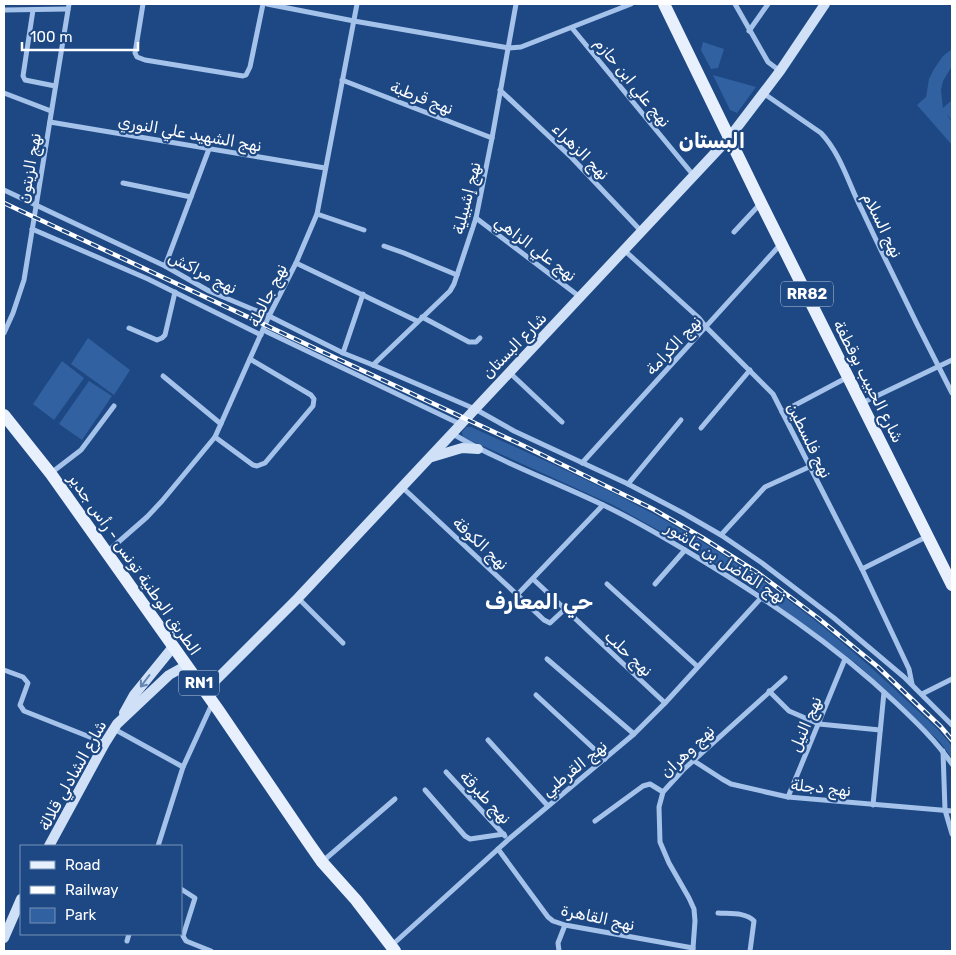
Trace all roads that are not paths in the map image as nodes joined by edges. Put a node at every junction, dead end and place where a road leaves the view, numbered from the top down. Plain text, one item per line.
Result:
1 (143, 4) edge
2 (263, 4) edge
3 (268, 4) edge
4 (358, 4) edge
5 (516, 4) edge
6 (631, 4) edge
7 (664, 4) edge
8 (735, 4) edge
9 (768, 4) edge
10 (825, 4) edge
11 (68, 6) edge
12 (288, 6) edge
13 (4, 10) edge
14 (33, 10) junction
15 (354, 21) junction
16 (572, 28) junction
17 (750, 31) junction
18 (509, 48) junction
19 (780, 71) junction
20 (342, 80) junction
21 (55, 86) junction
22 (500, 90) junction
23 (4, 93) edge
24 (763, 93) junction
25 (51, 111) junction
26 (50, 122) junction
27 (492, 138) junction
28 (729, 138) junction
29 (209, 149) junction
30 (326, 168) junction
31 (694, 176) junction
32 (123, 184) dead end
33 (4, 190) edge
34 (191, 197) junction
35 (761, 203) junction
36 (35, 204) junction
37 (317, 214) junction
38 (476, 218) junction
39 (32, 229) junction
40 (364, 230) dead end
41 (642, 232) junction
42 (734, 232) dead end
43 (782, 244) junction
44 (384, 246) dead end
45 (624, 250) junction
46 (296, 263) junction
47 (165, 266) junction
48 (457, 275) junction
49 (175, 292) junction
50 (363, 294) junction
51 (580, 297) junction
52 (269, 316) junction
53 (422, 317) junction
54 (416, 321) junction
55 (706, 327) junction
56 (129, 328) dead end
57 (4, 332) edge
58 (262, 332) junction
59 (480, 338) dead end
60 (342, 353) junction
61 (250, 359) junction
62 (952, 360) edge
63 (373, 365) junction
64 (938, 366) junction
65 (750, 370) junction
66 (509, 372) junction
67 (163, 376) dead end
68 (848, 377) junction
69 (952, 393) edge
70 (862, 404) junction
71 (114, 406) dead end
72 (475, 409) junction
73 (782, 412) junction
74 (4, 416) edge
75 (681, 420) dead end
76 (562, 422) dead end
77 (221, 424) junction
78 (460, 424) junction
79 (701, 428) dead end
80 (452, 433) junction
81 (215, 437) junction
82 (478, 449) junction
83 (428, 458) junction
84 (582, 462) junction
85 (809, 467) junction
86 (51, 474) junction
87 (628, 484) junction
88 (402, 487) junction
89 (603, 505) junction
90 (721, 535) junction
91 (928, 536) junction
92 (684, 550) junction
93 (106, 552) junction
94 (862, 569) junction
95 (950, 576) edge
96 (533, 579) junction
97 (607, 584) dead end
98 (655, 584) dead end
99 (516, 595) junction
100 (298, 598) junction
101 (760, 598) junction
102 (565, 610) junction
103 (343, 643) dead end
104 (173, 647) junction
105 (547, 659) dead end
106 (845, 660) junction
107 (186, 665) junction
108 (697, 666) junction
109 (4, 670) edge
110 (785, 678) dead end
111 (952, 679) edge
112 (912, 685) junction
113 (205, 691) junction
114 (769, 692) junction
115 (884, 692) junction
116 (922, 694) junction
117 (536, 695) dead end
118 (213, 702) junction
119 (664, 703) junction
120 (122, 719) junction
121 (819, 724) junction
122 (952, 725) edge
123 (114, 729) junction
124 (880, 730) junction
125 (634, 734) junction
126 (488, 740) dead end
127 (105, 743) junction
128 (943, 750) junction
129 (606, 759) junction
130 (694, 761) junction
131 (952, 764) edge
132 (183, 768) junction
133 (446, 772) dead end
134 (425, 790) dead end
135 (663, 792) junction
136 (788, 797) junction
137 (395, 798) dead end
138 (873, 805) junction
139 (548, 806) junction
140 (945, 810) junction
141 (952, 811) edge
142 (596, 821) dead end
143 (504, 834) junction
144 (952, 834) edge
145 (509, 839) junction
146 (50, 845) edge
147 (158, 845) edge
148 (498, 849) junction
149 (322, 862) junction
150 (182, 890) edge
151 (20, 900) edge
152 (718, 913) dead end
153 (8, 917) edge
154 (565, 925) junction
155 (129, 935) edge
156 (4, 938) edge
157 (127, 941) dead end
158 (392, 949) edge
159 (693, 950) edge
160 (212, 951) edge
161 (559, 951) edge
162 (750, 951) edge

1 - 2 street
3 - 12 street
4 - 15 street, نهج جالطة
5 - 18 street, نهج إشبيلية
6 - 16 street
7 - 28 main road, شارع الحبيب بوقطفة / RR82
8 - 17 street
9 - 17 street
10 - 19 main road, شارع البستان
11 - 14 street
11 - 21 street, نهج الزيتون
12 - 15 street
13 - 14 street
14 - 21 street
15 - 18 street
15 - 20 street, نهج جالطة
16 - 18 street
16 - 31 street, نهج علي ابن حازم
17 - 19 street
18 - 22 street, نهج إشبيلية
19 - 24 main road, شارع البستان
20 - 27 street, نهج قرطبة
20 - 30 street, نهج جالطة
21 - 25 street, نهج الزيتون
22 - 27 street, نهج إشبيلية
22 - 41 street, نهج الزهراء
23 - 25 street
24 - 28 main road, شارع البستان
24 - 64 street, نهج السلام
25 - 26 street, نهج الزيتون
26 - 29 street, نهج الشهيد علي النوري
26 - 36 street, نهج الزيتون
27 - 38 street, نهج إشبيلية
28 - 31 main road, شارع البستان
28 - 35 main road, شارع الحبيب بوقطفة / RR82
29 - 30 street, نهج الشهيد علي النوري
29 - 34 street
30 - 37 street, نهج جالطة
31 - 41 main road, شارع البستان
32 - 34 street
33 - 36 street, نهج مراكش
34 - 47 street
35 - 42 street
35 - 43 main road, شارع الحبيب بوقطفة / RR82
36 - 39 street, نهج الزيتون
36 - 47 street, نهج مراكش
37 - 40 street
37 - 46 street, نهج جالطة
38 - 48 street, نهج إشبيلية
38 - 51 street, نهج علي الزاهي
39 - 49 street
39 - 57 street, نهج الزيتون
41 - 45 main road, شارع البستان
43 - 55 street, نهج الكرامة
43 - 68 main road, شارع الحبيب بوقطفة / RR82
44 - 48 street
45 - 51 main road, شارع البستان
45 - 55 street, نهج فلسطين
46 - 50 street
46 - 52 street, نهج جالطة
47 - 52 street, نهج مراكش
48 - 53 street, نهج إشبيلية
49 - 56 street
49 - 58 street
50 - 54 street
50 - 60 street
51 - 66 main road, شارع البستان
52 - 58 street, نهج جالطة
52 - 60 street, نهج مراكش
53 - 54 street, نهج إشبيلية
53 - 59 street
54 - 63 street, نهج إشبيلية
55 - 65 street, نهج فلسطين
55 - 84 street, نهج الكرامة
58 - 61 street, نهج جالطة
58 - 78 street
60 - 63 street, نهج مراكش
61 - 77 street, نهج جالطة
61 - 81 street
62 - 64 street
63 - 72 street, نهج مراكش
64 - 69 street, نهج السلام
64 - 70 street
65 - 73 street, نهج فلسطين
65 - 79 street
66 - 72 main road, شارع البستان
66 - 76 street
67 - 77 street
68 - 70 main road, شارع الحبيب بوقطفة / RR82
68 - 73 street
70 - 91 main road, شارع الحبيب بوقطفة / RR82
71 - 86 street
72 - 78 main road, شارع البستان
72 - 84 street, نهج مراكش
73 - 85 street, نهج فلسطين
74 - 86 main road, الطريق الوطنية تونس - رأس جدير / RN1
75 - 87 street
77 - 81 street, نهج جالطة
78 - 80 main road, شارع البستان
80 - 82 street, نهج الفاضل بن عاشور
80 - 83 main road, شارع البستان
81 - 93 street, نهج جالطة
82 - 83 main road
82 - 89 street, نهج الفاضل بن عاشور
83 - 88 main road, شارع البستان
84 - 87 street, نهج مراكش
85 - 90 street
85 - 94 street, نهج فلسطين
86 - 93 main road, الطريق الوطنية تونس - رأس جدير / RN1
87 - 90 street, نهج مراكش
88 - 99 street, نهج الكوفة
88 - 100 main road, شارع البستان
89 - 92 street, نهج الفاضل بن عاشور
89 - 96 street
90 - 112 street, نهج مراكش
91 - 94 street
91 - 95 main road, شارع الحبيب بوقطفة / RR82
92 - 98 street
92 - 101 street, نهج الفاضل بن عاشور
93 - 104 main road, الطريق الوطنية تونس - رأس جدير / RN1
94 - 112 street, نهج فلسطين
96 - 99 street
96 - 102 street, نهج حلب
97 - 108 street
99 - 102 street, نهج الكوفة
100 - 103 street
100 - 113 main road, شارع البستان
101 - 106 street, نهج الفاضل بن عاشور
101 - 108 street, نهج القرطبي
102 - 119 street, نهج حلب
104 - 107 main road, الطريق الوطنية تونس - رأس جدير / RN1
104 -> 120 main road, شارع الشادلي قلالة
105 - 125 street
106 - 115 street, نهج الفاضل بن عاشور
106 - 121 street, نهج النيل
107 - 113 main road, الطريق الوطنية تونس - رأس جدير / RN1
107 - 120 main road, شارع الشادلي قلالة
108 - 119 street, نهج القرطبي
109 - 127 street
110 - 114 street, نهج وهران
111 - 116 street
112 - 116 street, نهج مراكش
113 - 118 main road, الطريق الوطنية تونس - رأس جدير / RN1
114 - 121 street
114 - 130 street, نهج وهران
115 - 124 street
115 - 128 street, نهج الفاضل بن عاشور
116 - 122 street, نهج مراكش
117 - 129 street
118 - 132 street
118 - 149 main road, الطريق الوطنية تونس - رأس جدير / RN1
119 - 125 street, نهج القرطبي
120 - 123 main road, شارع الشادلي قلالة
121 - 124 street
121 - 136 street, نهج النيل
123 - 127 main road, شارع الشادلي قلالة
123 - 132 street
124 - 138 street
125 - 129 street, نهج القرطبي
126 - 139 street
127 - 146 main road, شارع الشادلي قلالة
128 - 131 street, نهج الفاضل بن عاشور
128 - 140 street
129 - 139 street, نهج القرطبي
130 - 135 street, نهج وهران
130 - 136 street, نهج دجلة
132 - 147 street
133 - 143 street, نهج طبرقة
134 - 143 street
135 - 142 street
135 - 159 street, نهج وهران
136 - 138 street, نهج دجلة
137 - 149 street
138 - 140 street, نهج دجلة
139 - 145 street, نهج القرطبي
140 - 141 street, نهج دجلة
140 - 144 street
143 - 145 street, نهج طبرقة
145 - 148 street, نهج القرطبي
148 - 154 street, نهج القاهرة
148 - 158 street, نهج القرطبي
149 - 158 main road, الطريق الوطنية تونس - رأس جدير / RN1
150 - 160 street
151 - 153 main road
152 - 162 street
153 - 156 main road
154 - 159 street, نهج القاهرة
154 - 161 street
155 - 157 street

